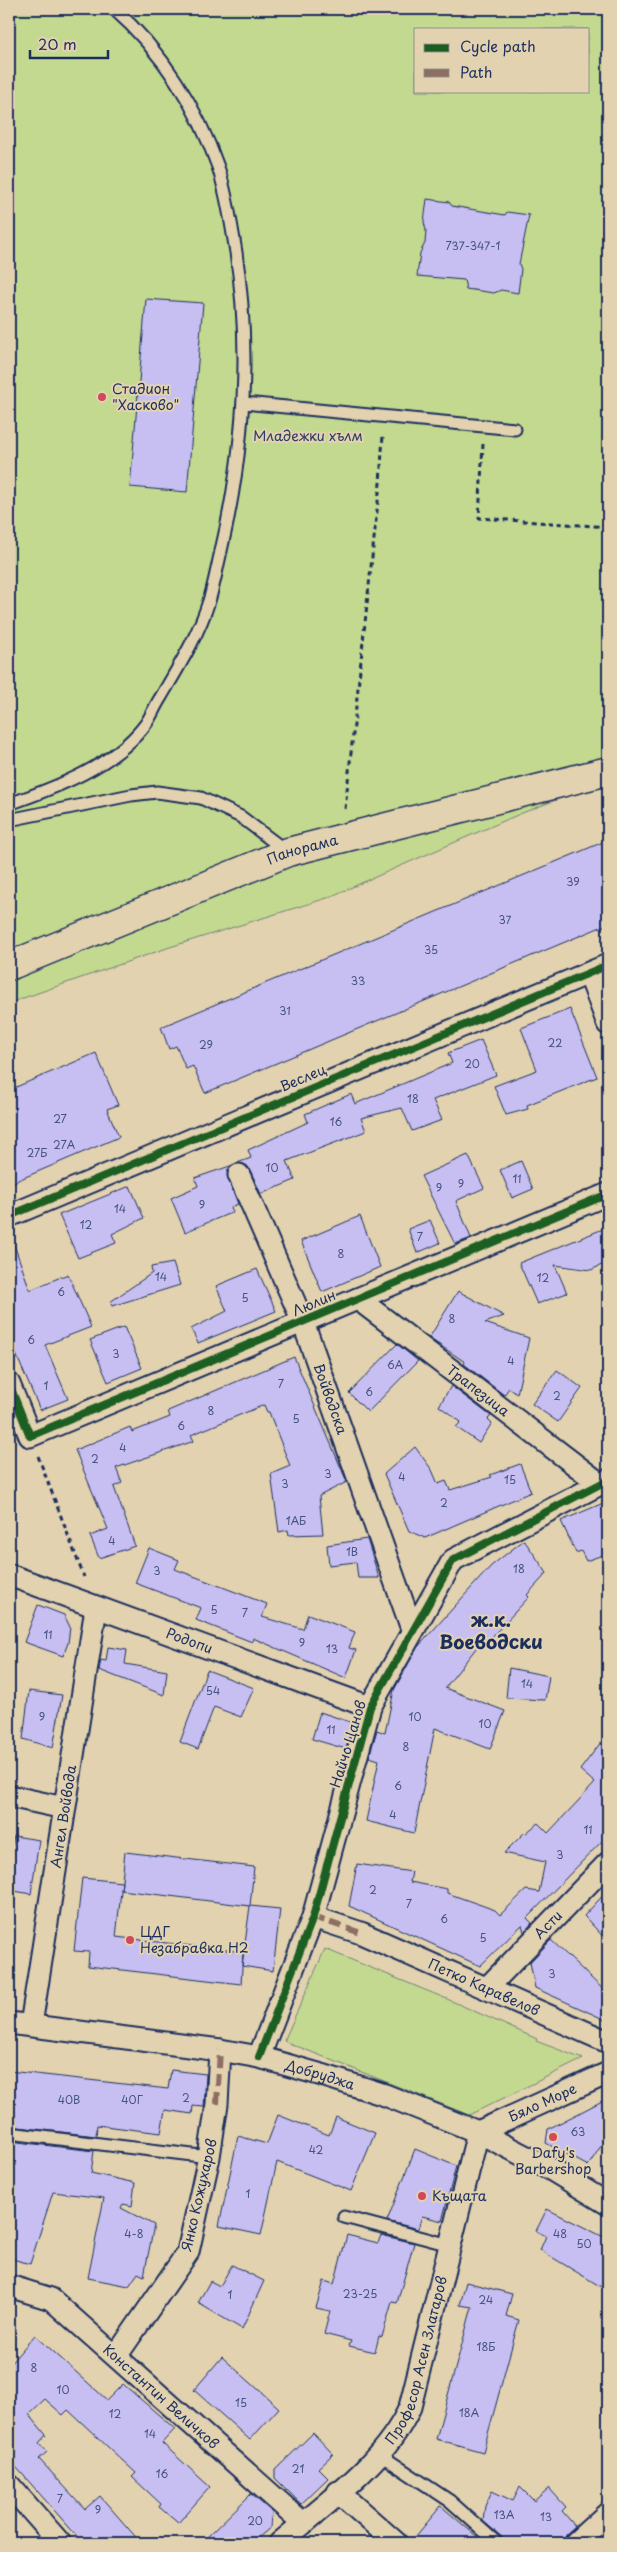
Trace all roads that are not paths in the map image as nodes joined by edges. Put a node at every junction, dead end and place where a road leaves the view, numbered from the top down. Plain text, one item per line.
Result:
1 (114, 9) edge
2 (244, 403) junction
3 (515, 429) dead end
4 (608, 771) edge
5 (9, 804) edge
6 (9, 820) edge
7 (288, 852) junction
8 (608, 965) edge
9 (9, 966) edge
10 (589, 973) junction
11 (608, 1024) edge
12 (239, 1175) dead end
13 (608, 1194) edge
14 (9, 1216) edge
15 (358, 1299) junction
16 (303, 1322) junction
17 (9, 1384) edge
18 (604, 1481) edge
19 (9, 1575) edge
20 (96, 1608) junction
21 (412, 1629) junction
22 (370, 1707) junction
23 (9, 1796) edge
24 (64, 1808) junction
25 (608, 1863) edge
26 (313, 1917) junction
27 (487, 1988) junction
28 (9, 2023) edge
29 (31, 2025) junction
30 (608, 2042) edge
31 (220, 2050) junction
32 (259, 2057) junction
33 (608, 2073) edge
34 (478, 2132) junction
35 (9, 2133) edge
36 (209, 2157) junction
37 (608, 2204) edge
38 (344, 2217) dead end
39 (450, 2245) junction
40 (9, 2286) edge
41 (117, 2356) junction
42 (379, 2454) junction
43 (9, 2485) edge
44 (338, 2492) junction
45 (608, 2513) edge
46 (303, 2523) junction
47 (60, 2543) edge
48 (280, 2543) edge
49 (396, 2543) edge
50 (497, 2543) edge
51 (575, 2543) edge

1 - 2 lane
2 - 3 lane
2 - 5 lane
4 - 7 street, Панорама
6 - 7 lane
7 - 9 street, Панорама
8 - 10 street, Веслец
10 - 11 street
10 - 14 street, Веслец
12 - 16 street, Войводска
13 - 15 street, Люлин
15 - 16 street, Люлин
15 - 18 street, Трапезица
16 - 17 street, Люлин
16 - 21 street, Войводска
18 - 21 street, Найчо Цанов
19 - 20 street, Родопи
20 - 22 street, Родопи
20 - 24 street, Ангел Войвода
21 - 22 street, Найчо Цанов
22 - 26 street, Найчо Цанов
23 - 24 street
24 - 29 street, Ангел Войвода
25 - 27 street, Асти
26 - 27 street, Петко Каравелов
26 - 32 street, Найчо Цанов
27 - 30 street, Петко Каравелов
28 - 29 street, Добруджа
29 - 31 street, Добруджа
31 - 32 street, Добруджа
31 - 36 street, Янко Кожухаров
32 - 34 street, Добруджа
33 - 34 street, Бяло Море
34 - 37 street, Добруджа
34 - 39 street, Професор Асен Златаров
35 - 36 lane
36 - 41 street, Янко Кожухаров
38 - 39 lane
39 - 42 street, Професор Асен Златаров
40 - 41 street, Константин Величков
41 - 46 street, Константин Величков
42 - 44 street, Професор Асен Златаров
42 - 50 lane
43 - 47 street
44 - 46 street, Професор Асен Златаров
44 - 49 street
45 - 51 street
46 - 48 street, Професор Асен Златаров

